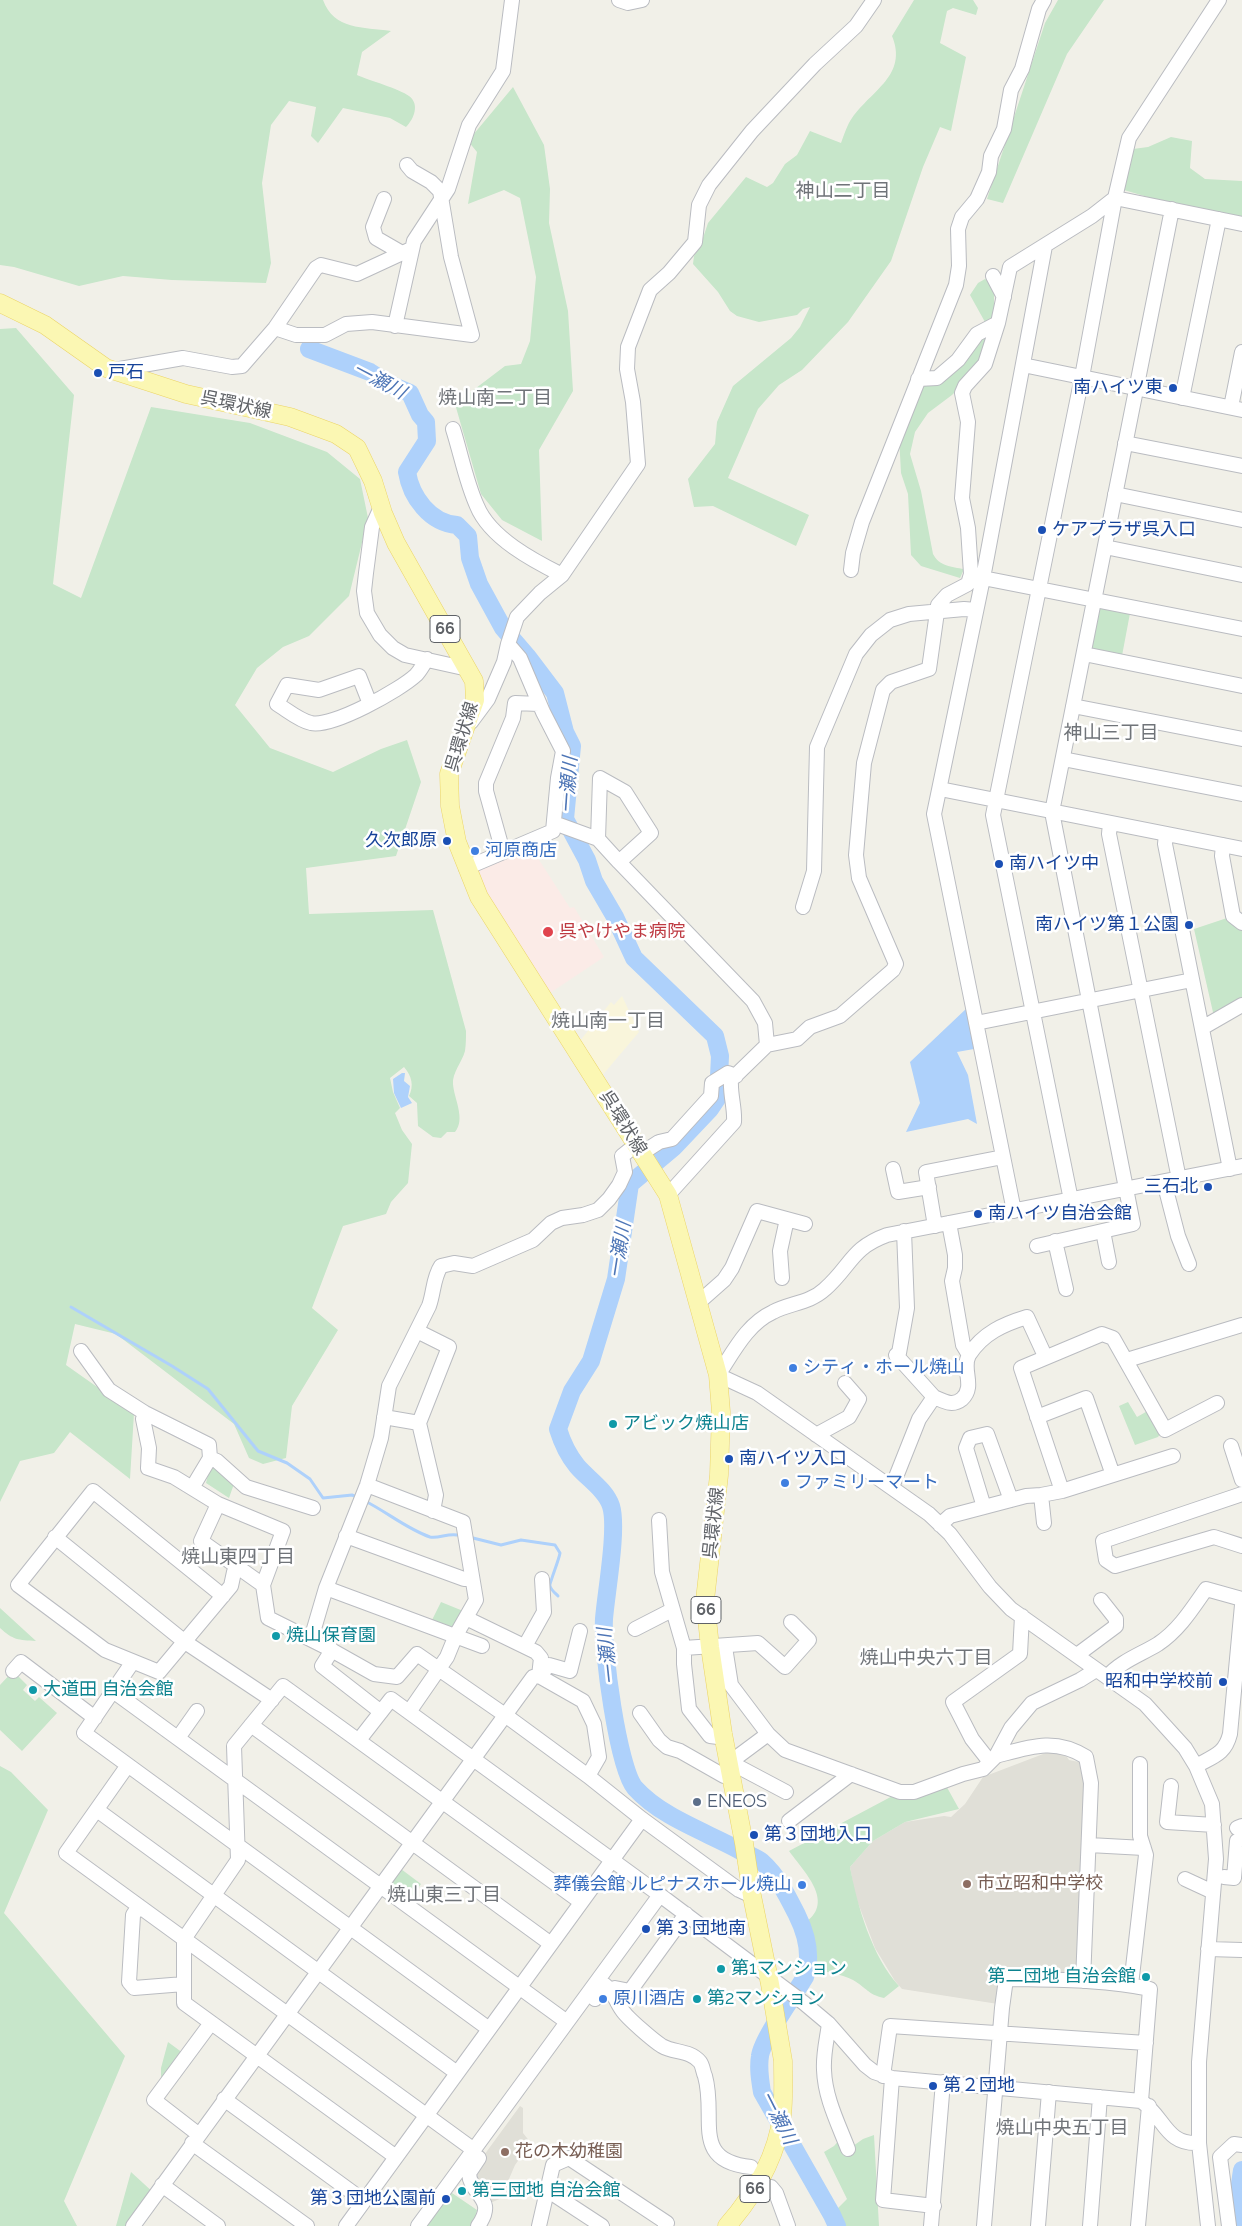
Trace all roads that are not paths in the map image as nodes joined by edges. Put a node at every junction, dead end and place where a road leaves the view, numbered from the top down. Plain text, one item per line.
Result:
1 (512, 0) edge
2 (620, 0) edge
3 (642, 0) edge
4 (874, 0) edge
5 (1044, 0) edge
6 (1219, 0) edge
7 (407, 165) dead end
8 (1115, 198) junction
9 (384, 200) dead end
10 (441, 201) junction
11 (1172, 208) junction
12 (1219, 219) junction
13 (1242, 224) edge
14 (1045, 246) junction
15 (407, 251) junction
16 (993, 276) dead end
17 (1004, 297) junction
18 (0, 303) edge
19 (998, 323) junction
20 (395, 326) junction
21 (275, 328) junction
22 (1242, 352) edge
23 (1023, 365) junction
24 (112, 370) junction
25 (1082, 377) junction
26 (918, 379) junction
27 (1136, 388) junction
28 (1182, 398) junction
29 (1236, 408) edge
30 (454, 429) dead end
31 (1126, 443) junction
32 (1242, 466) edge
33 (1115, 494) junction
34 (381, 507) junction
35 (1242, 520) edge
36 (1105, 547) junction
37 (851, 570) dead end
38 (1242, 575) edge
39 (562, 576) junction
40 (983, 578) junction
41 (1038, 589) junction
42 (1094, 600) junction
43 (976, 610) junction
44 (936, 611) junction
45 (1242, 629) edge
46 (508, 644) junction
47 (1084, 654) junction
48 (427, 660) junction
49 (468, 669) junction
50 (1242, 686) edge
51 (370, 704) junction
52 (540, 704) junction
53 (1074, 706) junction
54 (465, 731) junction
55 (1242, 739) edge
56 (1063, 759) junction
57 (940, 789) junction
58 (1242, 794) edge
59 (996, 801) junction
60 (1052, 812) junction
61 (554, 823) junction
62 (1110, 823) junction
63 (1166, 834) junction
64 (598, 840) junction
65 (1223, 845) junction
66 (1242, 849) edge
67 (503, 852) junction
68 (619, 862) junction
69 (466, 868) junction
70 (803, 907) dead end
71 (1242, 923) edge
72 (1192, 980) junction
73 (1141, 990) junction
74 (1090, 1000) junction
75 (1242, 1005) edge
76 (1033, 1011) junction
77 (976, 1022) junction
78 (1202, 1028) junction
79 (768, 1045) junction
80 (736, 1076) junction
81 (641, 1151) junction
82 (1003, 1156) junction
83 (1236, 1168) edge
84 (892, 1169) dead end
85 (1179, 1179) junction
86 (1164, 1182) junction
87 (928, 1187) junction
88 (1127, 1189) junction
89 (668, 1195) junction
90 (1071, 1200) junction
91 (1014, 1211) junction
92 (787, 1219) junction
93 (949, 1223) junction
94 (805, 1224) dead end
95 (935, 1226) junction
96 (904, 1231) junction
97 (1103, 1231) junction
98 (1055, 1241) junction
99 (1037, 1246) dead end
100 (1110, 1262) dead end
101 (1189, 1264) dead end
102 (782, 1278) dead end
103 (1066, 1289) dead end
104 (698, 1303) junction
105 (1242, 1325) edge
106 (417, 1331) junction
107 (81, 1351) dead end
108 (969, 1355) junction
109 (1046, 1356) junction
110 (1127, 1360) junction
111 (718, 1375) junction
112 (845, 1383) dead end
113 (934, 1397) junction
114 (1217, 1402) dead end
115 (145, 1412) junction
116 (384, 1417) junction
117 (1037, 1417) junction
118 (419, 1423) junction
119 (816, 1435) junction
120 (1231, 1446) dead end
121 (1173, 1456) dead end
122 (210, 1458) junction
123 (1113, 1475) junction
124 (1242, 1480) edge
125 (892, 1487) junction
126 (192, 1488) junction
127 (1062, 1490) junction
128 (364, 1493) junction
129 (1242, 1494) edge
130 (1041, 1495) junction
131 (1011, 1500) junction
132 (218, 1504) junction
133 (984, 1507) junction
134 (313, 1508) dead end
135 (434, 1511) junction
136 (659, 1520) dead end
137 (1044, 1523) dead end
138 (940, 1525) junction
139 (346, 1536) junction
140 (55, 1537) junction
141 (1242, 1546) edge
142 (238, 1568) junction
143 (472, 1578) junction
144 (542, 1579) dead end
145 (263, 1585) junction
146 (326, 1588) junction
147 (223, 1596) junction
148 (1242, 1599) edge
149 (1100, 1600) dead end
150 (1242, 1607) edge
151 (672, 1610) junction
152 (1022, 1616) junction
153 (466, 1618) junction
154 (791, 1622) dead end
155 (635, 1629) dead end
156 (580, 1631) dead end
157 (456, 1636) junction
158 (311, 1640) junction
159 (185, 1642) junction
160 (482, 1646) dead end
161 (524, 1646) junction
162 (717, 1647) junction
163 (684, 1648) junction
164 (332, 1650) junction
165 (1077, 1655) junction
166 (132, 1663) junction
167 (439, 1670) junction
168 (13, 1672) dead end
169 (1102, 1673) junction
170 (539, 1676) junction
171 (113, 1691) junction
172 (272, 1700) junction
173 (197, 1711) dead end
174 (381, 1712) junction
175 (408, 1712) junction
176 (640, 1713) dead end
177 (505, 1715) junction
178 (95, 1718) junction
179 (251, 1725) junction
180 (1236, 1730) edge
181 (723, 1734) junction
182 (768, 1734) junction
183 (178, 1738) junction
184 (359, 1740) junction
185 (473, 1759) junction
186 (993, 1759) junction
187 (1140, 1764) dead end
188 (128, 1765) junction
189 (1196, 1766) junction
190 (730, 1768) junction
191 (851, 1774) junction
192 (588, 1776) junction
193 (236, 1780) junction
194 (1171, 1786) dead end
195 (786, 1792) dead end
196 (443, 1800) junction
197 (97, 1810) junction
198 (642, 1819) junction
199 (789, 1821) dead end
200 (1214, 1825) junction
201 (1240, 1831) edge
202 (412, 1843) junction
203 (1089, 1845) junction
204 (238, 1846) junction
205 (1144, 1848) junction
206 (612, 1860) junction
207 (1224, 1877) dead end
208 (1185, 1879) dead end
209 (380, 1886) junction
210 (1213, 1892) junction
211 (660, 1895) junction
212 (214, 1896) junction
213 (752, 1896) junction
214 (582, 1902) junction
215 (139, 1906) junction
216 (686, 1914) junction
217 (350, 1927) junction
218 (184, 1939) junction
219 (551, 1944) junction
220 (1208, 1949) junction
221 (1242, 1950) edge
222 (318, 1972) junction
223 (768, 1975) junction
224 (1083, 1981) junction
225 (184, 1984) junction
226 (1131, 1985) junction
227 (520, 1987) junction
228 (612, 1990) junction
229 (287, 2014) junction
230 (567, 2022) junction
231 (211, 2023) junction
232 (829, 2024) junction
233 (489, 2029) junction
234 (1000, 2034) junction
235 (1146, 2044) junction
236 (256, 2055) junction
237 (457, 2073) junction
238 (888, 2077) junction
239 (943, 2082) junction
240 (996, 2088) junction
241 (1049, 2092) junction
242 (1100, 2097) junction
243 (224, 2099) junction
244 (1145, 2104) junction
245 (426, 2115) junction
246 (195, 2139) junction
247 (1199, 2142) junction
248 (1241, 2143) edge
249 (848, 2148) dead end
250 (474, 2150) junction
251 (396, 2157) junction
252 (751, 2167) dead end
253 (162, 2184) junction
254 (771, 2187) dead end
255 (547, 2190) junction
256 (364, 2201) junction
257 (934, 2206) junction
258 (133, 2226) edge
259 (218, 2226) edge
260 (307, 2226) edge
261 (346, 2226) edge
262 (418, 2226) edge
263 (478, 2226) edge
264 (539, 2226) edge
265 (602, 2226) edge
266 (665, 2226) edge
267 (728, 2226) edge
268 (788, 2226) edge
269 (932, 2226) edge
270 (984, 2226) edge
271 (1038, 2226) edge
272 (1090, 2226) edge
273 (1138, 2226) edge
274 (1208, 2226) edge
275 (1229, 2226) edge

1 - 10 street
2 - 3 street
4 - 39 street
5 - 26 street
6 - 8 street
7 - 10 street
8 - 11 street
8 - 14 street
8 - 25 street
9 - 15 street
10 - 15 street
10 - 20 street
11 - 12 street
11 - 27 street
12 - 13 street
12 - 28 street
14 - 17 street
14 - 23 street
15 - 20 street
15 - 21 street
16 - 17 street
17 - 19 street
18 - 24 main road, 呉環状線 / 66
19 - 26 street
19 - 44 street
20 - 21 street
21 - 24 street
22 - 29 street
23 - 25 street
23 - 40 street
24 - 34 main road, 呉環状線 / 66
25 - 27 street
25 - 41 street
26 - 37 street
27 - 28 street
27 - 31 street
28 - 29 street
30 - 39 street
31 - 32 street
31 - 33 street
33 - 35 street
33 - 36 street
34 - 48 street
34 - 49 main road, 呉環状線 / 66
36 - 38 street
36 - 42 street
39 - 46 street
40 - 41 street
40 - 43 street
41 - 42 street
41 - 59 street
42 - 45 street
42 - 47 street
43 - 44 street
43 - 57 street
44 - 70 street
44 - 79 street
46 - 52 street
46 - 54 street
47 - 50 street
47 - 53 street
48 - 49 street
48 - 51 street
49 - 54 main road, 呉環状線 / 66
51 - 51 street
52 - 61 street
52 - 67 street
53 - 55 street
53 - 56 street
54 - 69 main road, 呉環状線 / 66
56 - 58 street
56 - 60 street
57 - 59 street
57 - 77 street
59 - 60 street
59 - 76 street
60 - 62 street
60 - 74 street
61 - 64 street
61 - 67 street
62 - 63 street
62 - 73 street
63 - 65 street
63 - 72 street
64 - 68 street
64 - 68 street
65 - 66 street
65 - 71 street
67 - 69 street
68 - 79 street
69 - 81 main road, 呉環状線 / 66
72 - 73 street
72 - 78 street
73 - 74 street
73 - 85 street
74 - 76 street
74 - 88 street
75 - 78 street
76 - 77 street
76 - 90 street
77 - 82 street
78 - 83 street
79 - 80 street
80 - 81 street
80 - 89 street
81 - 89 main road, 呉環状線 / 66
81 - 106 street
82 - 87 street
82 - 91 street
83 - 85 street
84 - 87 street
85 - 86 street
86 - 88 street
86 - 101 street
87 - 95 street
88 - 90 street
88 - 97 street
89 - 104 main road, 呉環状線 / 66
90 - 91 street
91 - 93 street
92 - 94 street
92 - 102 street
92 - 104 street
93 - 95 street
93 - 108 street
95 - 96 street
96 - 111 street
96 - 113 street
97 - 98 street
97 - 100 street
98 - 99 street
98 - 103 street
104 - 111 main road, 呉環状線 / 66
105 - 110 street
106 - 116 street
106 - 118 street
107 - 115 street
108 - 109 street
108 - 113 street
109 - 110 street
109 - 117 street
110 - 114 street
111 - 119 street
111 - 162 main road, 呉環状線 / 66
112 - 119 street
113 - 125 street
115 - 122 street
115 - 126 street
116 - 118 street
116 - 128 street
117 - 123 street
117 - 127 street
118 - 135 street
119 - 125 street
120 - 124 street
121 - 123 street
122 - 126 street
122 - 134 street
123 - 127 street
125 - 138 street
126 - 132 street
127 - 130 street
128 - 135 street
128 - 139 street
129 - 141 street
130 - 131 street
130 - 137 street
131 - 133 street
131 - 133 street
132 - 142 street
132 - 145 street
133 - 138 street
135 - 143 street
136 - 151 street
138 - 152 street
139 - 143 street
139 - 146 street
140 - 147 street
140 - 159 street
140 - 166 street
142 - 145 street
142 - 147 street
143 - 153 street
144 - 161 street
145 - 158 street
146 - 157 street
146 - 158 street
147 - 159 street
148 - 169 street
149 - 165 street
150 - 180 street
151 - 155 street
151 - 163 street
152 - 165 street
152 - 186 street
153 - 157 street
153 - 161 street
154 - 162 street
156 - 170 street
157 - 160 street
157 - 167 street
158 - 164 street
159 - 166 street
159 - 172 street
161 - 170 street
162 - 163 street
162 - 181 main road, 呉環状線 / 66
162 - 182 street
163 - 181 street
164 - 167 street
164 - 174 street
165 - 169 street
166 - 171 street
167 - 175 street
167 - 177 street
168 - 178 street
169 - 186 street
169 - 189 street
170 - 177 street
170 - 192 street
171 - 178 street
171 - 183 street
172 - 179 street
172 - 184 street
173 - 183 street
174 - 175 street
174 - 184 street
175 - 185 street
176 - 190 street
177 - 185 street
177 - 192 street
178 - 188 street
179 - 193 street
179 - 202 street
180 - 189 street
181 - 190 main road, 呉環状線 / 66
182 - 190 street
182 - 191 street
183 - 193 street
184 - 196 street
185 - 196 street
185 - 206 street
186 - 191 street
186 - 203 street
187 - 205 street
188 - 197 street
188 - 204 street
189 - 200 street
190 - 195 street
190 - 213 main road, 呉環状線 / 66
191 - 199 street
192 - 198 street
193 - 204 street
193 - 209 street
194 - 200 street
196 - 202 street
196 - 214 street
197 - 212 street
197 - 215 street
198 - 206 street
198 - 213 street
200 - 210 street
201 - 207 street
202 - 209 street
202 - 219 street
203 - 205 street
203 - 224 street
204 - 212 street
204 - 217 street
205 - 226 street
206 - 211 street
206 - 214 street
208 - 210 street
209 - 217 street
209 - 227 street
210 - 220 street
211 - 216 street
211 - 230 street
212 - 218 street
212 - 222 street
213 - 223 main road, 呉環状線 / 66
214 - 219 street
215 - 218 street
215 - 225 street
216 - 223 street
216 - 228 street
217 - 222 street
217 - 233 street
218 - 225 street
218 - 229 street
219 - 227 street
220 - 221 street
220 - 247 street
222 - 229 street
222 - 237 street
223 - 232 street
223 - 267 main road, 呉環状線 / 66
224 - 226 street
224 - 234 street
225 - 231 street
226 - 235 street
227 - 230 street
227 - 233 street
228 - 252 street
228 - 263 street
229 - 236 street
229 - 245 street
230 - 250 street
231 - 236 street
231 - 246 street
232 - 238 street
232 - 249 street
233 - 237 street
234 - 235 street
234 - 238 street
234 - 240 street
235 - 244 street
236 - 243 street
236 - 251 street
237 - 245 street
238 - 239 street
238 - 257 street
239 - 240 street
239 - 257 street
240 - 241 street
240 - 270 street
241 - 242 street
241 - 271 street
242 - 244 street
242 - 272 street
243 - 246 street
243 - 256 street
244 - 247 street
244 - 273 street
245 - 250 street
245 - 251 street
246 - 253 street
246 - 260 street
247 - 274 street
248 - 275 street
250 - 262 street
251 - 256 street
253 - 258 street
253 - 259 street
254 - 268 street
255 - 264 street
255 - 265 street
255 - 266 street
256 - 261 street
257 - 269 street

